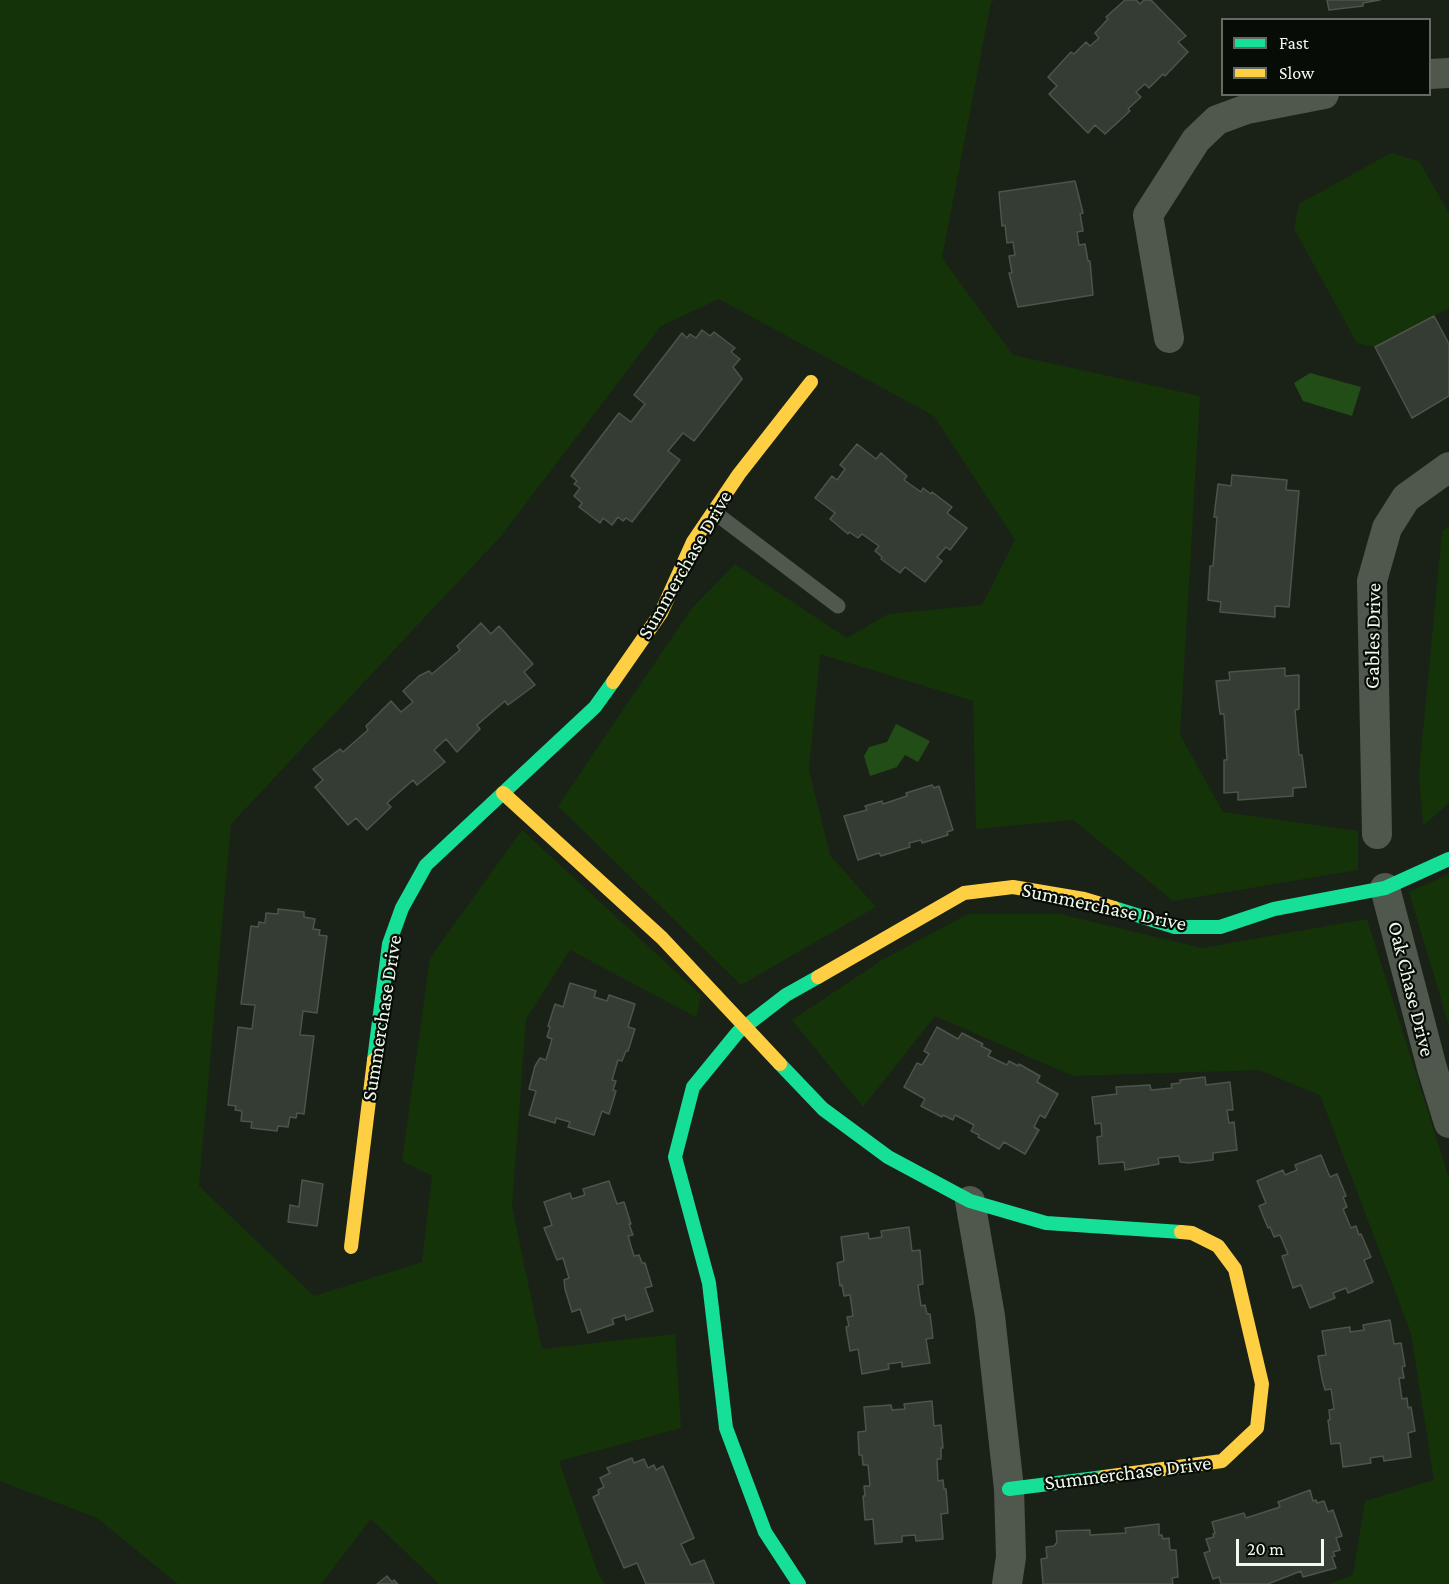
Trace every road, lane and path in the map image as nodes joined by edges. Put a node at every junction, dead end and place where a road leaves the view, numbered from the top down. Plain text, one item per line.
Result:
1 (1449, 73) edge
2 (1431, 74) edge
3 (1314, 96) edge
4 (1169, 338) dead end
5 (811, 382) dead end
6 (1449, 467) edge
7 (714, 512) junction
8 (838, 606) dead end
9 (503, 793) junction
10 (1377, 834) dead end
11 (1449, 858) edge
12 (1385, 888) junction
13 (747, 1025) junction
14 (1449, 1123) edge
15 (970, 1201) junction
16 (351, 1247) dead end
17 (1009, 1489) junction
18 (799, 1584) edge
19 (1007, 1584) edge

1 - 2 street
3 - 4 street
5 - 7 street, Summerchase Drive
6 - 10 street, Gables Drive
7 - 8 lane
7 - 9 street, Summerchase Drive
9 - 13 street, Summerchase Drive
9 - 16 street, Summerchase Drive
11 - 12 street, Summerchase Drive
12 - 13 street, Summerchase Drive
12 - 14 street, Oak Chase Drive
13 - 15 street, Summerchase Drive
13 - 18 street, Summerchase Drive
15 - 17 street
15 - 17 street, Summerchase Drive
17 - 19 street

